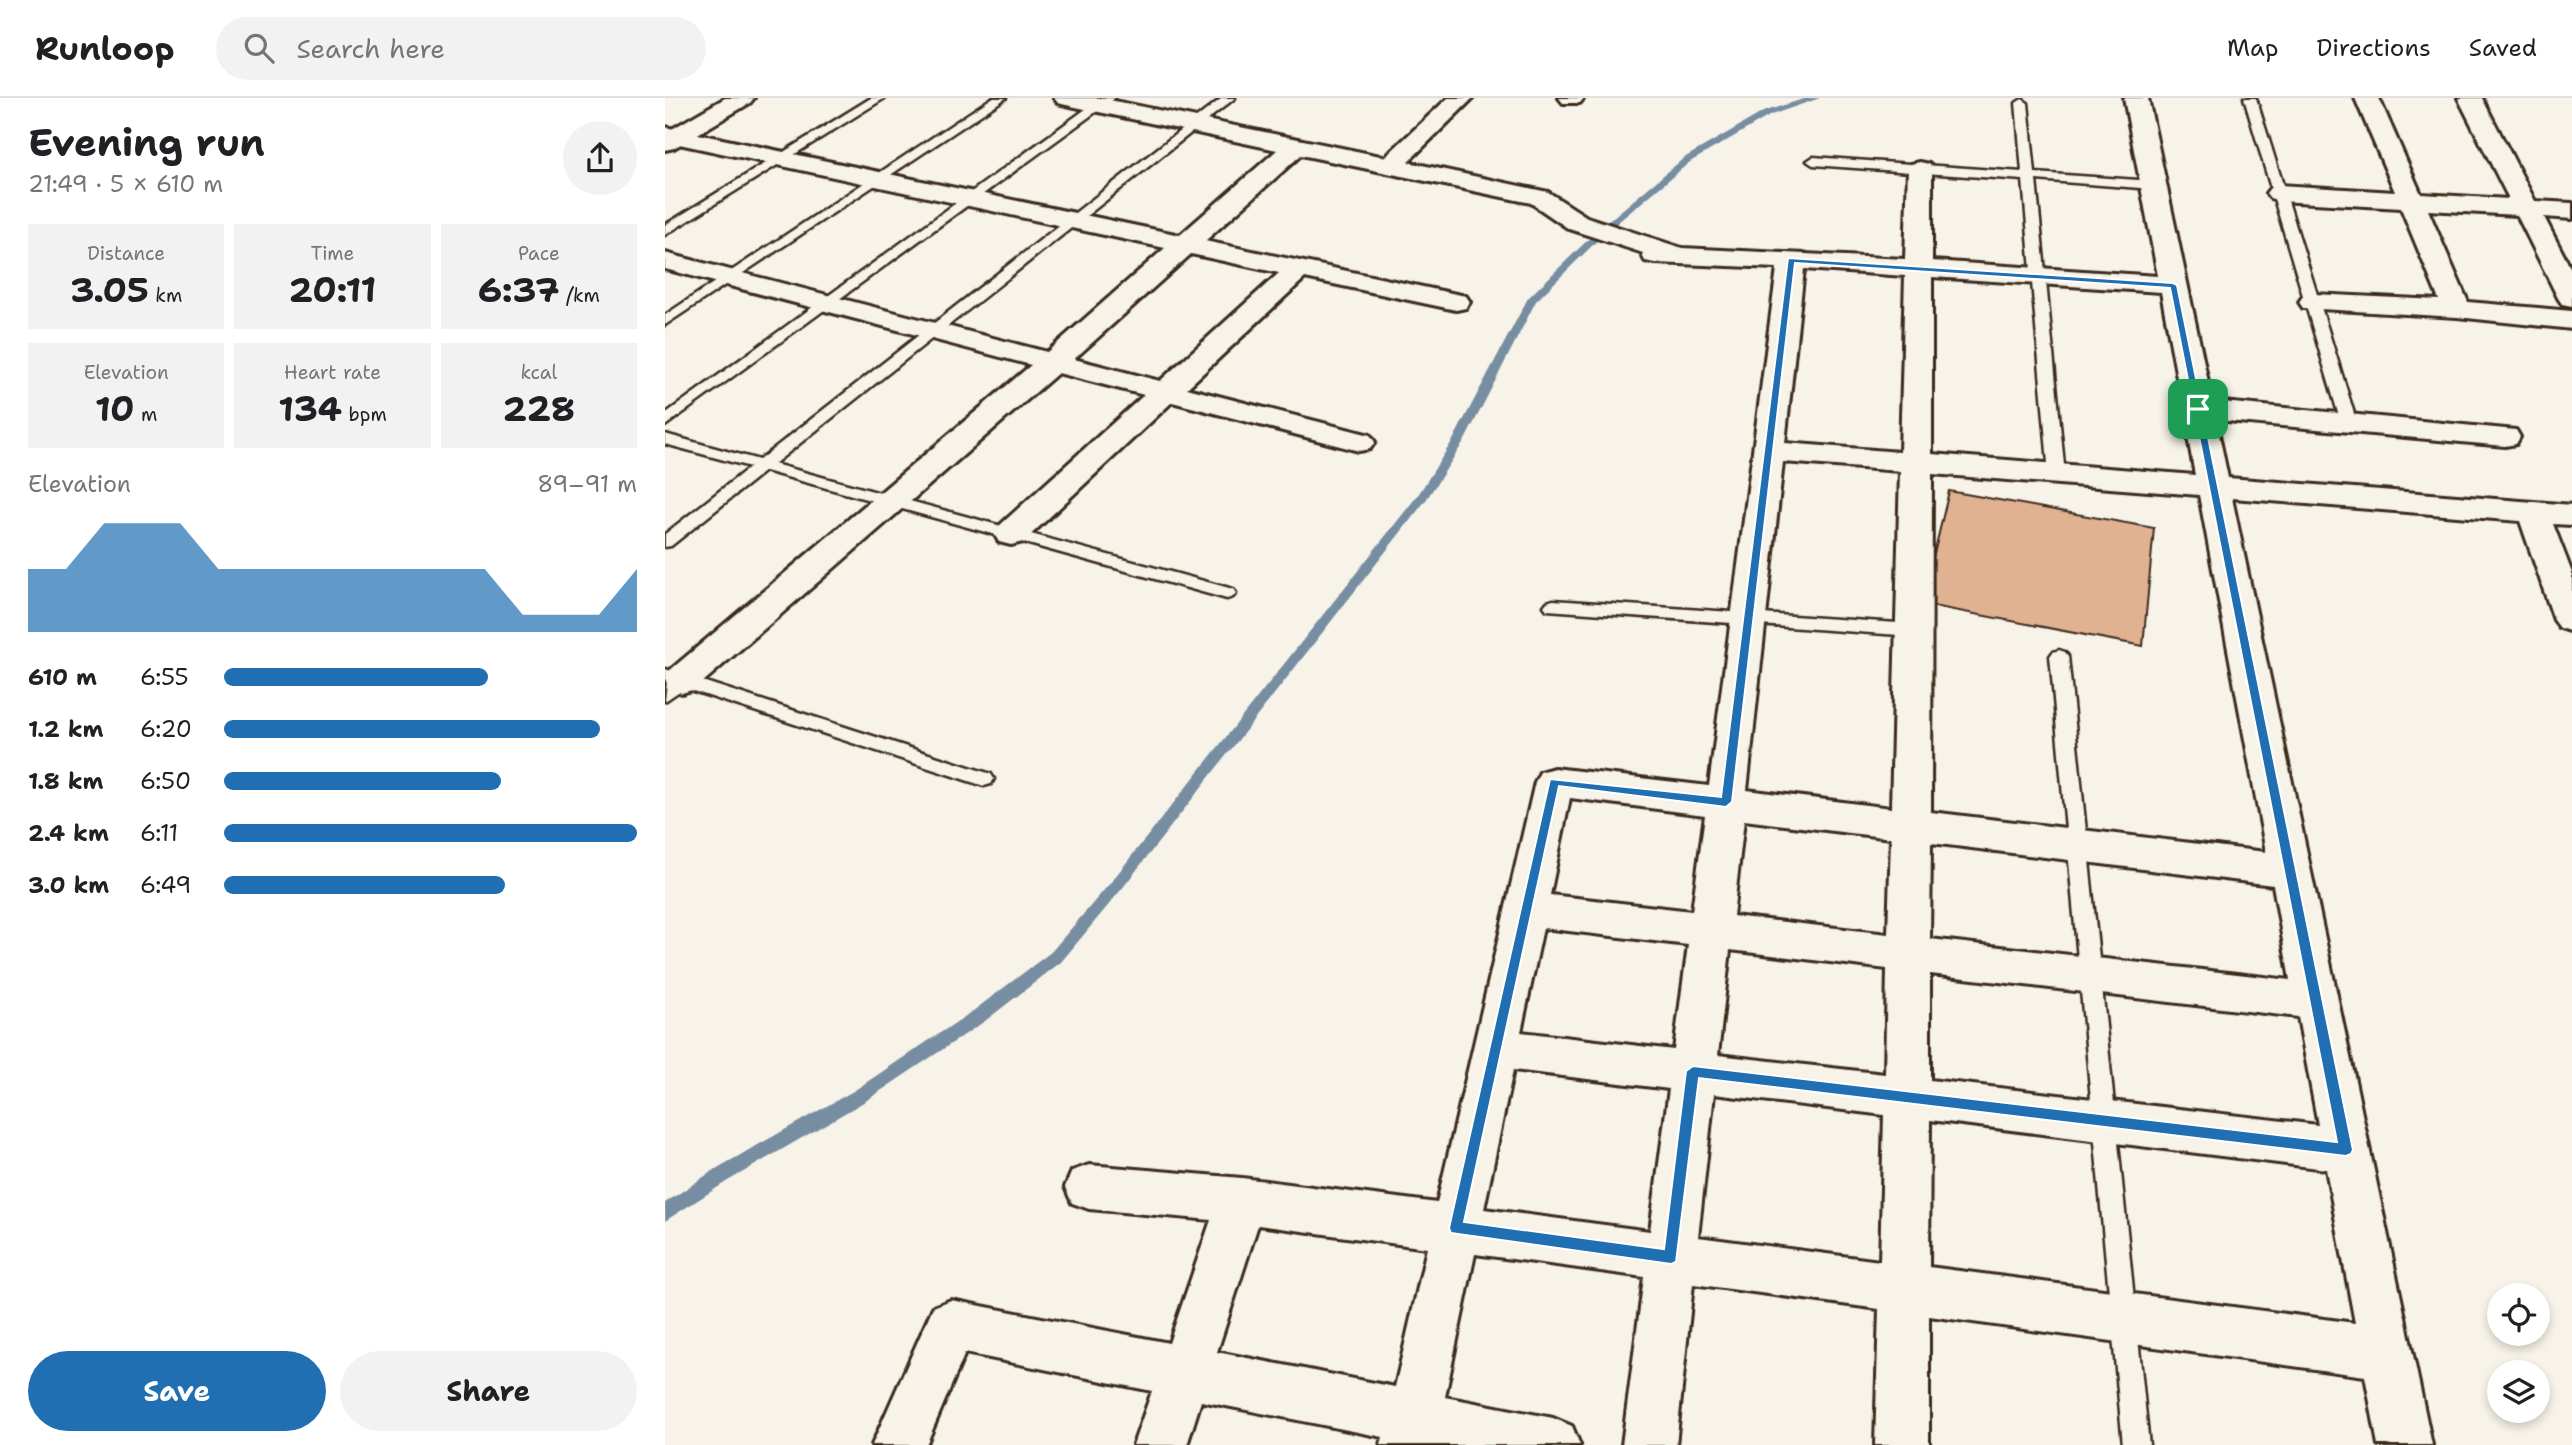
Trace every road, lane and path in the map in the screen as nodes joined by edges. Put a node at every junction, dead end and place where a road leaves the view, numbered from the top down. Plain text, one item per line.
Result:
1 (742, 98) edge
2 (879, 98) edge
3 (1000, 98) edge
4 (1066, 98) edge
5 (1229, 98) edge
6 (1461, 98) edge
7 (2136, 98) edge
8 (2251, 98) edge
9 (2367, 98) edge
10 (2470, 98) edge
11 (1105, 101) edge
12 (2022, 103) dead end
13 (1195, 125) junction
14 (669, 138) edge
15 (1296, 146) junction
16 (782, 159) junction
17 (1813, 161) dead end
18 (1390, 166) junction
19 (1920, 169) junction
20 (2029, 177) junction
21 (878, 179) junction
22 (2153, 185) junction
23 (2279, 193) junction
24 (970, 199) junction
25 (2411, 201) junction
26 (2526, 208) junction
27 (2572, 211) edge
28 (1073, 221) junction
29 (665, 231) edge
30 (1185, 244) junction
31 (1594, 253) dead end
32 (1680, 256) junction
33 (1791, 260) junction
34 (665, 261) edge
35 (1299, 269) junction
36 (1919, 269) junction
37 (2038, 276) junction
38 (729, 278) junction
39 (2173, 285) junction
40 (2572, 298) edge
41 (1456, 302) dead end
42 (827, 303) junction
43 (2313, 303) junction
44 (2457, 309) junction
45 (2572, 320) edge
46 (665, 321) edge
47 (933, 331) junction
48 (1053, 362) junction
49 (1168, 392) junction
50 (2198, 409) junction
51 (665, 421) edge
52 (2349, 422) junction
53 (2505, 437) dead end
54 (665, 439) edge
55 (1359, 442) dead end
56 (1768, 452) junction
57 (1916, 464) junction
58 (762, 465) junction
59 (2057, 475) junction
60 (2214, 488) junction
61 (892, 502) junction
62 (2533, 513) junction
63 (2572, 515) edge
64 (1011, 534) junction
65 (665, 542) edge
66 (1227, 593) dead end
67 (1553, 606) dead end
68 (1749, 619) junction
69 (2572, 620) edge
70 (1913, 630) junction
71 (2059, 656) dead end
72 (671, 683) edge
73 (984, 779) dead end
74 (1726, 802) junction
75 (1911, 824) junction
76 (2077, 845) junction
77 (2290, 871) junction
78 (1526, 909) junction
79 (1711, 930) junction
80 (1909, 953) junction
81 (2089, 974) junction
82 (2316, 1001) junction
83 (1495, 1048) junction
84 (1693, 1071) junction
85 (1906, 1097) junction
86 (2104, 1122) junction
87 (2346, 1150) junction
88 (1089, 1187) dead end
89 (1241, 1200) junction
90 (1456, 1228) junction
91 (1671, 1257) junction
92 (1904, 1288) junction
93 (2123, 1318) junction
94 (2386, 1353) junction
95 (1185, 1371) junction
96 (1411, 1431) edge
97 (899, 1445) edge
98 (1160, 1445) edge
99 (1553, 1445) edge
100 (1649, 1445) edge
101 (1902, 1445) edge
102 (2136, 1445) edge
103 (2405, 1445) edge

1 - 14 street
2 - 16 lane
3 - 21 lane
4 - 11 street
5 - 13 lane
6 - 18 street
7 - 22 street
8 - 23 lane
9 - 25 street
10 - 26 street
11 - 13 street
11 - 24 lane
12 - 20 lane
13 - 15 street
13 - 28 lane
14 - 16 street
15 - 18 street
15 - 30 street
16 - 21 street
16 - 29 lane
17 - 19 lane
18 - 32 street
19 - 20 lane
19 - 36 street
20 - 22 lane
20 - 37 lane
21 - 24 street
21 - 38 lane
22 - 39 street
23 - 25 street
23 - 43 lane
24 - 28 street
24 - 42 lane
25 - 26 street
25 - 44 street
26 - 27 street
26 - 40 street
28 - 30 street
28 - 47 lane
30 - 35 street
30 - 48 street
31 - 32 street
32 - 33 street
33 - 36 street
33 - 56 street
34 - 38 street
35 - 41 street
35 - 49 street
36 - 37 street
36 - 57 street
37 - 39 street
37 - 59 lane
38 - 42 street
38 - 46 lane
39 - 50 street
42 - 47 street
42 - 51 lane
43 - 44 street
43 - 52 lane
44 - 45 street
47 - 48 street
47 - 58 lane
48 - 49 street
48 - 61 street
49 - 55 street
49 - 64 street
50 - 52 street
50 - 60 street
52 - 53 street
54 - 58 lane
56 - 57 street
56 - 68 street
57 - 59 street
57 - 70 street
58 - 61 lane
58 - 65 lane
59 - 60 street
60 - 62 street
60 - 77 street
61 - 64 lane
61 - 72 street
62 - 63 street
62 - 69 street
64 - 66 lane
67 - 68 lane
68 - 70 lane
68 - 74 street
70 - 75 street
71 - 76 lane
72 - 73 lane
74 - 75 street
74 - 78 street
74 - 79 street
75 - 76 street
75 - 80 street
76 - 77 street
76 - 81 lane
77 - 82 street
78 - 79 street
78 - 83 street
79 - 80 street
79 - 84 street
80 - 81 street
80 - 85 street
81 - 82 street
81 - 86 lane
82 - 87 street
83 - 84 street
83 - 90 street
84 - 85 street
84 - 91 street
85 - 86 street
85 - 92 street
86 - 87 street
86 - 93 lane
87 - 94 street
88 - 89 street
89 - 90 street
89 - 95 street
90 - 91 street
90 - 96 street
91 - 92 street
91 - 100 street
92 - 93 street
92 - 101 street
93 - 94 street
93 - 102 lane
94 - 103 street
95 - 96 street
95 - 97 street
95 - 98 street
96 - 99 street

